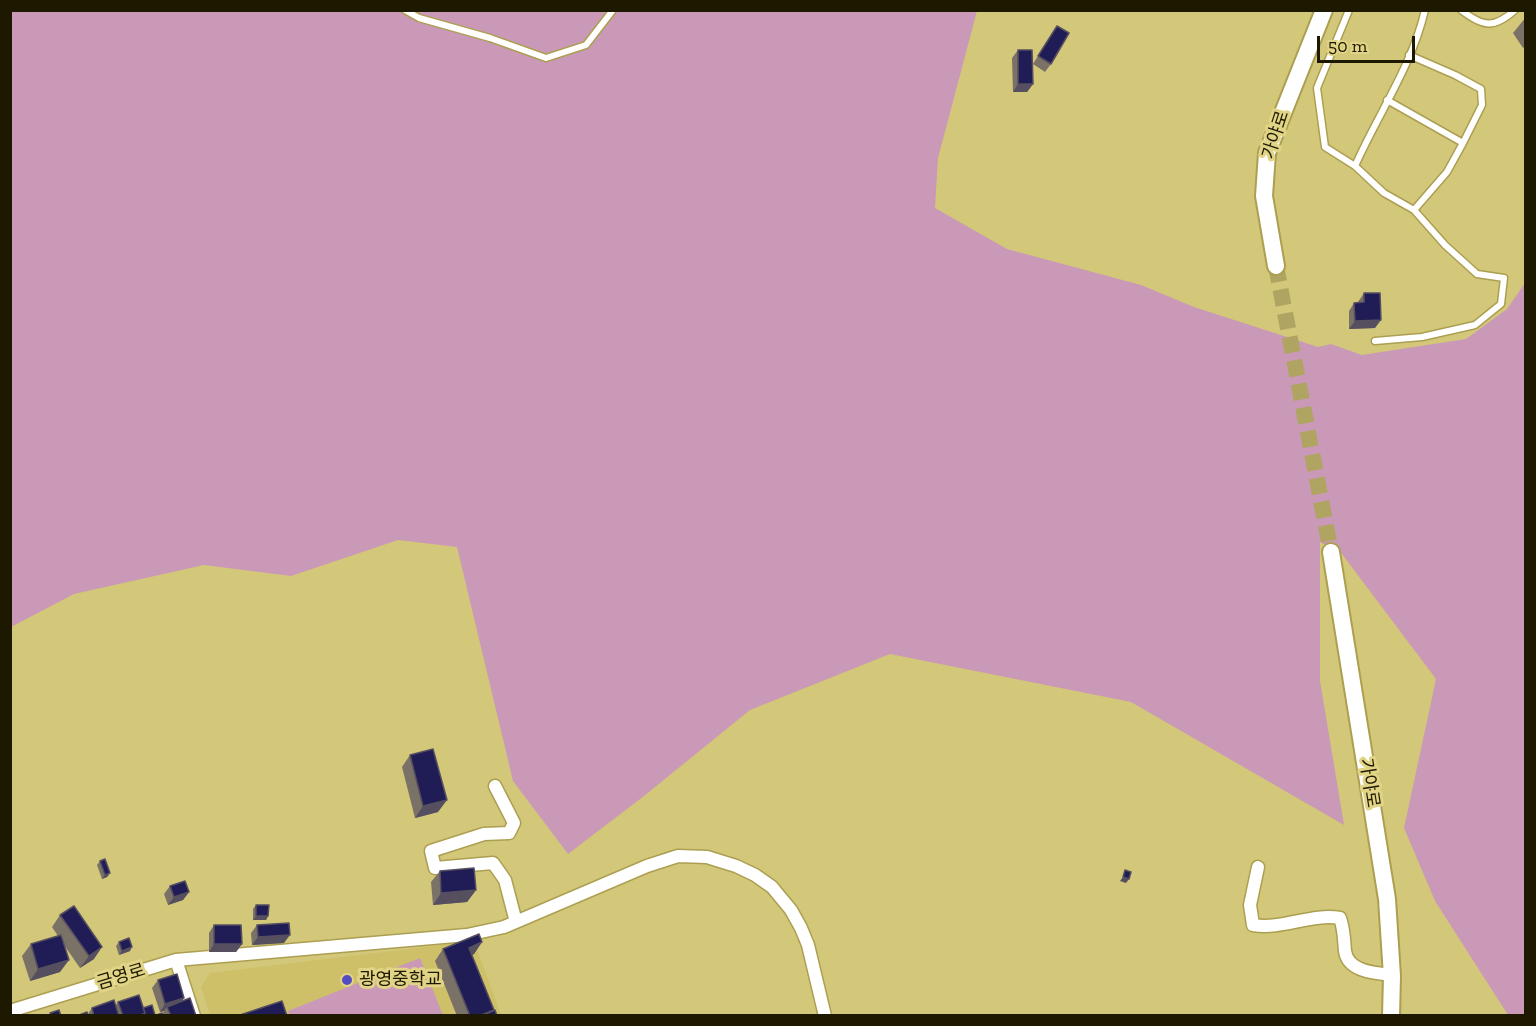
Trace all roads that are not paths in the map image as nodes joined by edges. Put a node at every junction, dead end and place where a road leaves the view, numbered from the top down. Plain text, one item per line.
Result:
1 (405, 10) edge
2 (613, 10) edge
3 (1324, 10) edge
4 (1349, 10) edge
5 (1425, 10) edge
6 (1461, 10) edge
7 (1515, 10) edge
8 (1409, 55) junction
9 (1388, 100) junction
10 (1463, 144) junction
11 (1355, 166) junction
12 (1414, 210) junction
13 (1276, 266) tunnel mouth
14 (1375, 341) dead end
15 (1331, 552) tunnel mouth
16 (495, 786) dead end
17 (1258, 867) dead end
18 (516, 922) junction
19 (176, 960) junction
20 (1392, 975) junction
21 (10, 1011) edge
22 (194, 1016) edge
23 (825, 1016) edge
24 (1391, 1016) edge

1 - 2 lane
3 - 13 street, 가야로
4 - 11 lane
5 - 8 lane
6 - 7 lane
8 - 9 lane
8 - 10 lane
9 - 10 lane
9 - 11 lane
10 - 12 lane
11 - 12 lane
12 - 14 lane
15 - 20 street, 가야로
16 - 18 street
17 - 20 street
18 - 19 street, 금영로
18 - 23 street, 금영로
19 - 21 street, 금영로
19 - 22 street
20 - 24 street, 가야로

